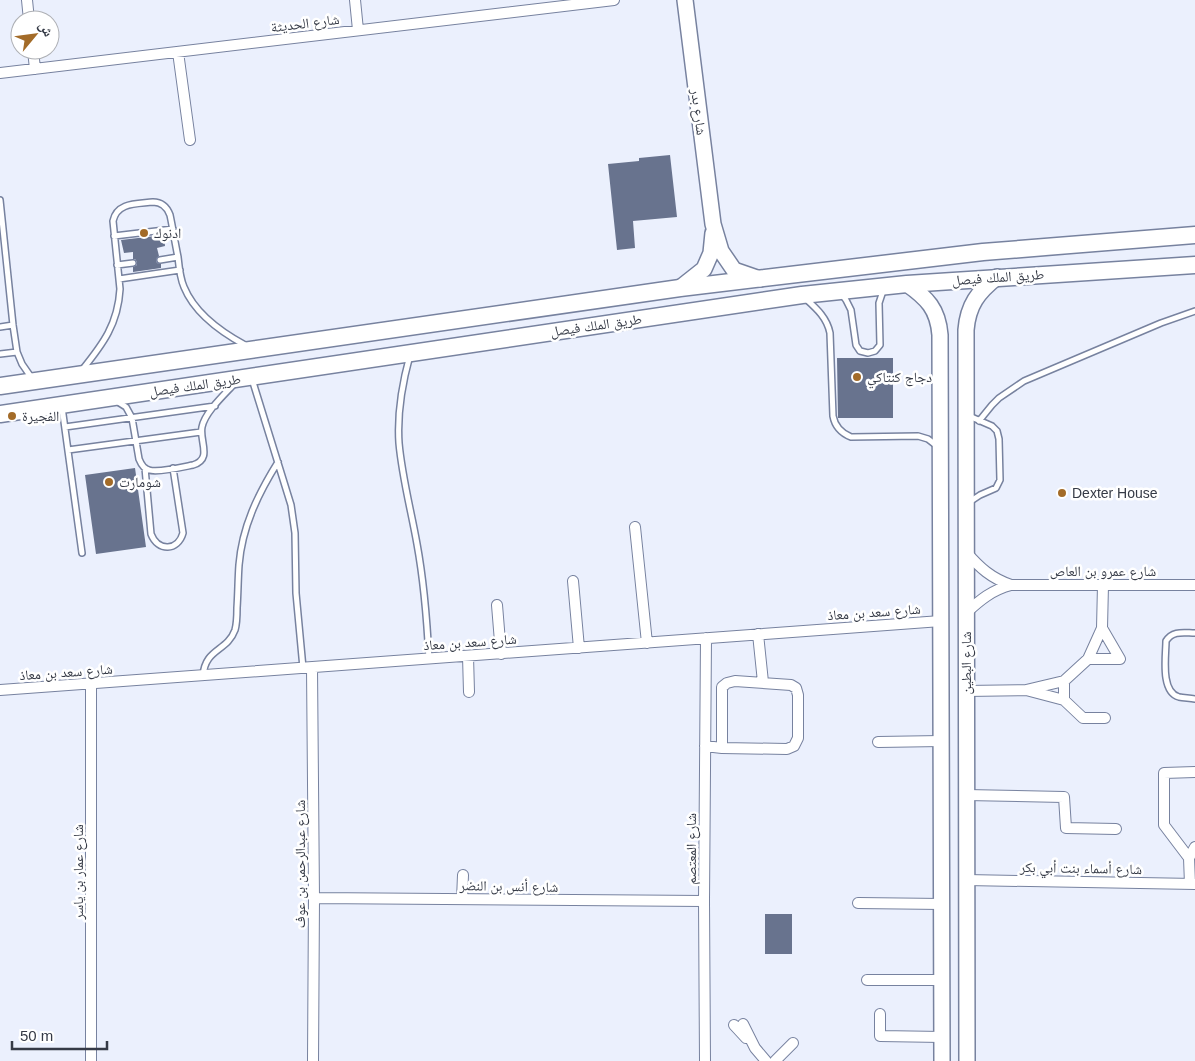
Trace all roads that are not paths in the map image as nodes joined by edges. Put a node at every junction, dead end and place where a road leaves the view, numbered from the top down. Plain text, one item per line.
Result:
1 (355, 0) edge
2 (614, 0) edge
3 (686, 0) edge
4 (358, 30) junction
5 (178, 52) junction
6 (35, 60) edge
7 (36, 69) junction
8 (0, 73) edge
9 (190, 140) dead end
10 (0, 200) edge
11 (713, 224) junction
12 (173, 229) junction
13 (114, 236) junction
14 (1195, 236) edge
15 (178, 257) junction
16 (160, 260) dead end
17 (133, 263) dead end
18 (117, 265) junction
19 (1195, 265) edge
20 (180, 270) junction
21 (997, 277) junction
22 (119, 279) junction
23 (760, 279) junction
24 (907, 284) junction
25 (886, 286) junction
26 (680, 288) junction
27 (838, 291) junction
28 (802, 295) junction
29 (1195, 311) edge
30 (13, 325) junction
31 (0, 327) edge
32 (252, 349) junction
33 (17, 352) junction
34 (410, 353) junction
35 (0, 354) edge
36 (79, 374) junction
37 (245, 377) junction
38 (34, 381) junction
39 (0, 386) edge
40 (112, 397) junction
41 (62, 404) junction
42 (941, 405) junction
43 (215, 406) junction
44 (0, 414) edge
45 (132, 418) junction
46 (972, 418) junction
47 (65, 427) junction
48 (201, 432) junction
49 (136, 441) junction
50 (68, 450) junction
51 (941, 450) junction
52 (278, 462) junction
53 (145, 468) junction
54 (173, 468) junction
55 (966, 505) junction
56 (635, 526) dead end
57 (966, 552) junction
58 (82, 553) dead end
59 (573, 580) dead end
60 (1011, 585) junction
61 (1103, 585) junction
62 (1195, 585) edge
63 (497, 605) dead end
64 (966, 613) junction
65 (941, 621) junction
66 (1102, 628) junction
67 (758, 634) junction
68 (1195, 634) edge
69 (706, 638) junction
70 (646, 643) junction
71 (579, 648) junction
72 (501, 654) junction
73 (468, 656) junction
74 (429, 659) junction
75 (1088, 660) junction
76 (308, 668) junction
77 (203, 676) junction
78 (763, 682) junction
79 (1064, 682) junction
80 (91, 684) junction
81 (0, 690) edge
82 (1026, 690) junction
83 (966, 691) junction
84 (469, 692) dead end
85 (1195, 699) edge
86 (1064, 700) junction
87 (1105, 718) dead end
88 (941, 741) junction
89 (878, 742) dead end
90 (705, 746) junction
91 (722, 748) junction
92 (966, 763) junction
93 (1195, 772) edge
94 (966, 795) junction
95 (1116, 829) dead end
96 (1195, 847) edge
97 (1189, 858) junction
98 (463, 875) dead end
99 (966, 880) junction
100 (1192, 884) edge
101 (314, 898) junction
102 (462, 899) junction
103 (704, 901) junction
104 (858, 903) dead end
105 (942, 904) junction
106 (867, 980) dead end
107 (942, 980) junction
108 (880, 1014) dead end
109 (739, 1024) dead end
110 (942, 1037) junction
111 (793, 1044) dead end
112 (92, 1061) edge
113 (313, 1061) edge
114 (705, 1061) edge
115 (766, 1061) edge
116 (775, 1061) edge
117 (942, 1061) edge
118 (966, 1061) edge

1 - 4 street
2 - 4 street, شارع الحديثة
3 - 11 street, شارع بدر
4 - 5 street, شارع الحديثة
5 - 7 street, شارع الحديثة
5 - 9 street
6 - 7 street
7 - 8 street, شارع الحديثة
10 - 30 lane
11 - 23 street, شارع بدر
11 - 26 street, شارع بدر
12 - 13 lane
12 - 13 lane
12 - 15 lane
13 - 18 lane
14 - 23 main road, طريق الملك فيصل
15 - 16 lane
15 - 20 lane
17 - 18 lane
18 - 22 lane
19 - 21 main road, طريق الملك فيصل
20 - 22 lane
20 - 32 lane
21 - 24 main road, طريق الملك فيصل
21 - 46 street, شارع البطين
22 - 36 lane
23 - 26 main road, طريق الملك فيصل
24 - 25 main road, طريق الملك فيصل
24 - 42 street, شارع البطين
25 - 27 main road, طريق الملك فيصل
25 - 27 lane
26 - 32 main road, طريق الملك فيصل
27 - 28 main road, طريق الملك فيصل
28 - 34 main road, طريق الملك فيصل
28 - 51 lane
29 - 46 lane
30 - 31 lane
30 - 33 lane
32 - 36 main road, طريق الملك فيصل
33 - 35 lane
33 - 38 lane
34 - 37 main road, طريق الملك فيصل
34 - 74 lane
36 - 38 main road, طريق الملك فيصل
37 - 40 main road, طريق الملك فيصل
37 - 43 lane
37 - 52 lane
38 - 39 main road, طريق الملك فيصل
40 - 41 main road, طريق الملك فيصل
40 - 45 lane
41 - 44 main road, طريق الملك فيصل
41 - 47 lane
42 - 46 street
42 - 51 street, شارع البطين
43 - 45 lane
43 - 48 lane
45 - 47 lane
45 - 49 lane
46 - 55 street, شارع البطين
46 - 55 lane
47 - 50 lane
48 - 49 lane
48 - 54 lane
49 - 50 lane
49 - 53 lane
50 - 58 lane
51 - 65 street, شارع البطين
52 - 76 lane
52 - 77 lane
53 - 54 lane
53 - 54 lane
55 - 57 street, شارع البطين
56 - 70 street
57 - 60 street, شارع عمرو بن العاص
57 - 64 street, شارع البطين
59 - 71 street
60 - 61 street, شارع عمرو بن العاص
60 - 64 street, شارع عمرو بن العاص
61 - 62 street, شارع عمرو بن العاص
61 - 66 street
63 - 72 street
64 - 83 street, شارع البطين
65 - 67 street, شارع سعد بن معاذ
65 - 88 street, شارع البطين
66 - 75 street
66 - 75 street
67 - 69 street, شارع سعد بن معاذ
67 - 78 street
68 - 85 lane
69 - 70 street, شارع سعد بن معاذ
69 - 90 street, شارع المعتصم
70 - 71 street, شارع سعد بن معاذ
71 - 72 street, شارع سعد بن معاذ
72 - 73 street, شارع سعد بن معاذ
73 - 74 street, شارع سعد بن معاذ
73 - 84 street
74 - 76 street, شارع سعد بن معاذ
75 - 79 street
76 - 77 street, شارع سعد بن معاذ
76 - 101 street, شارع عبدالرحمن بن عوف
77 - 80 street, شارع سعد بن معاذ
78 - 91 street
78 - 91 street
79 - 82 street
79 - 86 street
80 - 81 street, شارع سعد بن معاذ
80 - 112 street, شارع عمار بن ياسر
82 - 83 street
82 - 86 street
83 - 92 street, شارع البطين
86 - 87 street
88 - 89 street
88 - 92 street
88 - 105 street, شارع البطين
90 - 91 street
90 - 103 street, شارع المعتصم
92 - 94 street, شارع البطين
93 - 97 street
94 - 95 street
94 - 99 street, شارع البطين
96 - 97 street
97 - 100 street
98 - 102 street
99 - 100 street, شارع أسماء بنت أبي بكر
99 - 118 street, شارع البطين
101 - 102 street, شارع أنس بن النضر
101 - 113 street, شارع عبدالرحمن بن عوف
102 - 103 street, شارع أنس بن النضر
103 - 114 street, شارع المعتصم
104 - 105 street
105 - 107 street, شارع البطين
106 - 107 street
107 - 110 street, شارع البطين
108 - 110 street
109 - 115 street
110 - 117 street, شارع البطين
111 - 116 street

